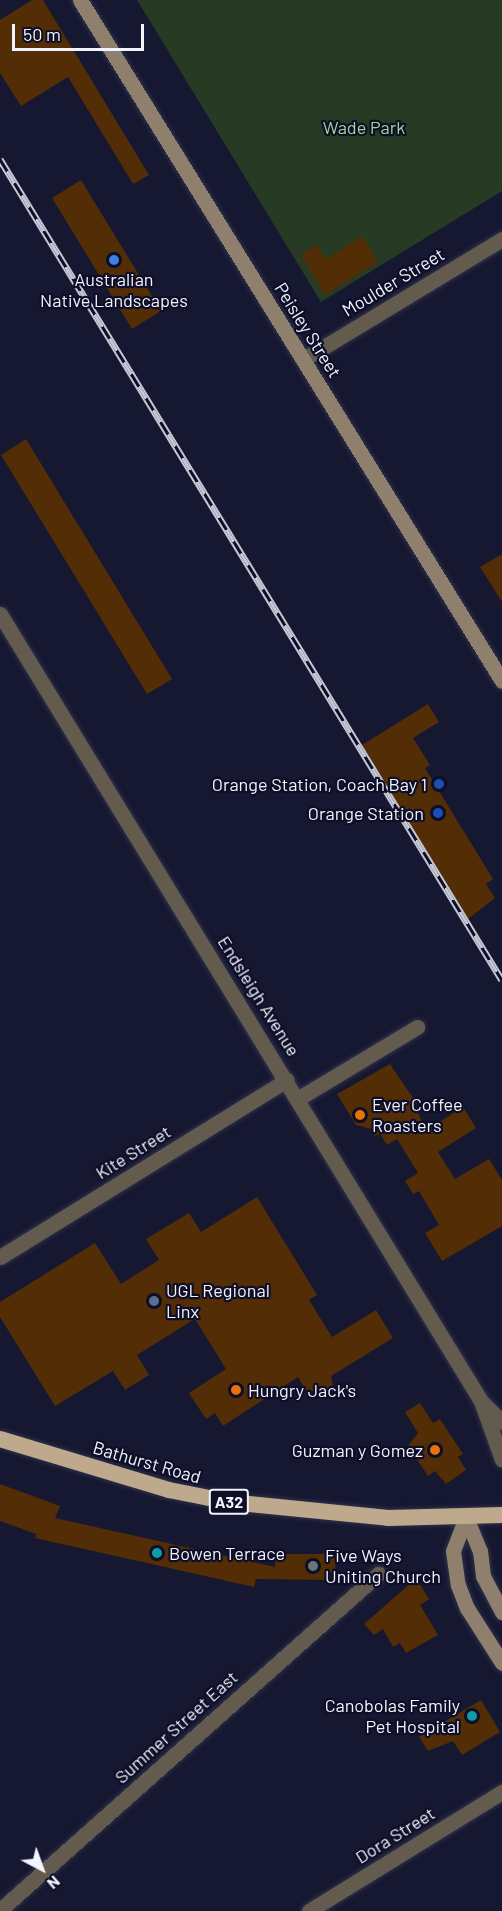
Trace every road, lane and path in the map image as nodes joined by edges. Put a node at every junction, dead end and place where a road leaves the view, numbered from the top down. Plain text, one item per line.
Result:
1 (80, 0) edge
2 (502, 239) edge
3 (304, 359) junction
4 (0, 614) edge
5 (502, 681) edge
6 (417, 1028) dead end
7 (287, 1080) junction
8 (299, 1098) junction
9 (0, 1257) edge
10 (481, 1401) junction
11 (502, 1422) edge
12 (0, 1439) edge
13 (502, 1460) edge
14 (502, 1515) edge
15 (466, 1517) junction
16 (378, 1574) dead end
17 (502, 1612) edge
18 (502, 1663) edge
19 (502, 1792) edge
20 (0, 1910) edge
21 (309, 1911) edge

1 - 3 main road, Peisley Street
2 - 3 street, Moulder Street
3 - 5 main road, Peisley Street
4 - 7 street, Endsleigh Avenue
6 - 8 street
7 - 8 street, Endsleigh Avenue
7 - 9 street, Kite Street
8 - 10 street, Endsleigh Avenue
10 - 11 street, Endsleigh Avenue
10 - 13 street, Endsleigh Avenue
12 - 15 highway, Bathurst Road / A32
14 - 15 highway, A32
15 - 17 main road
15 - 18 main road
16 - 20 street, Summer Street East
19 - 21 street, Dora Street

